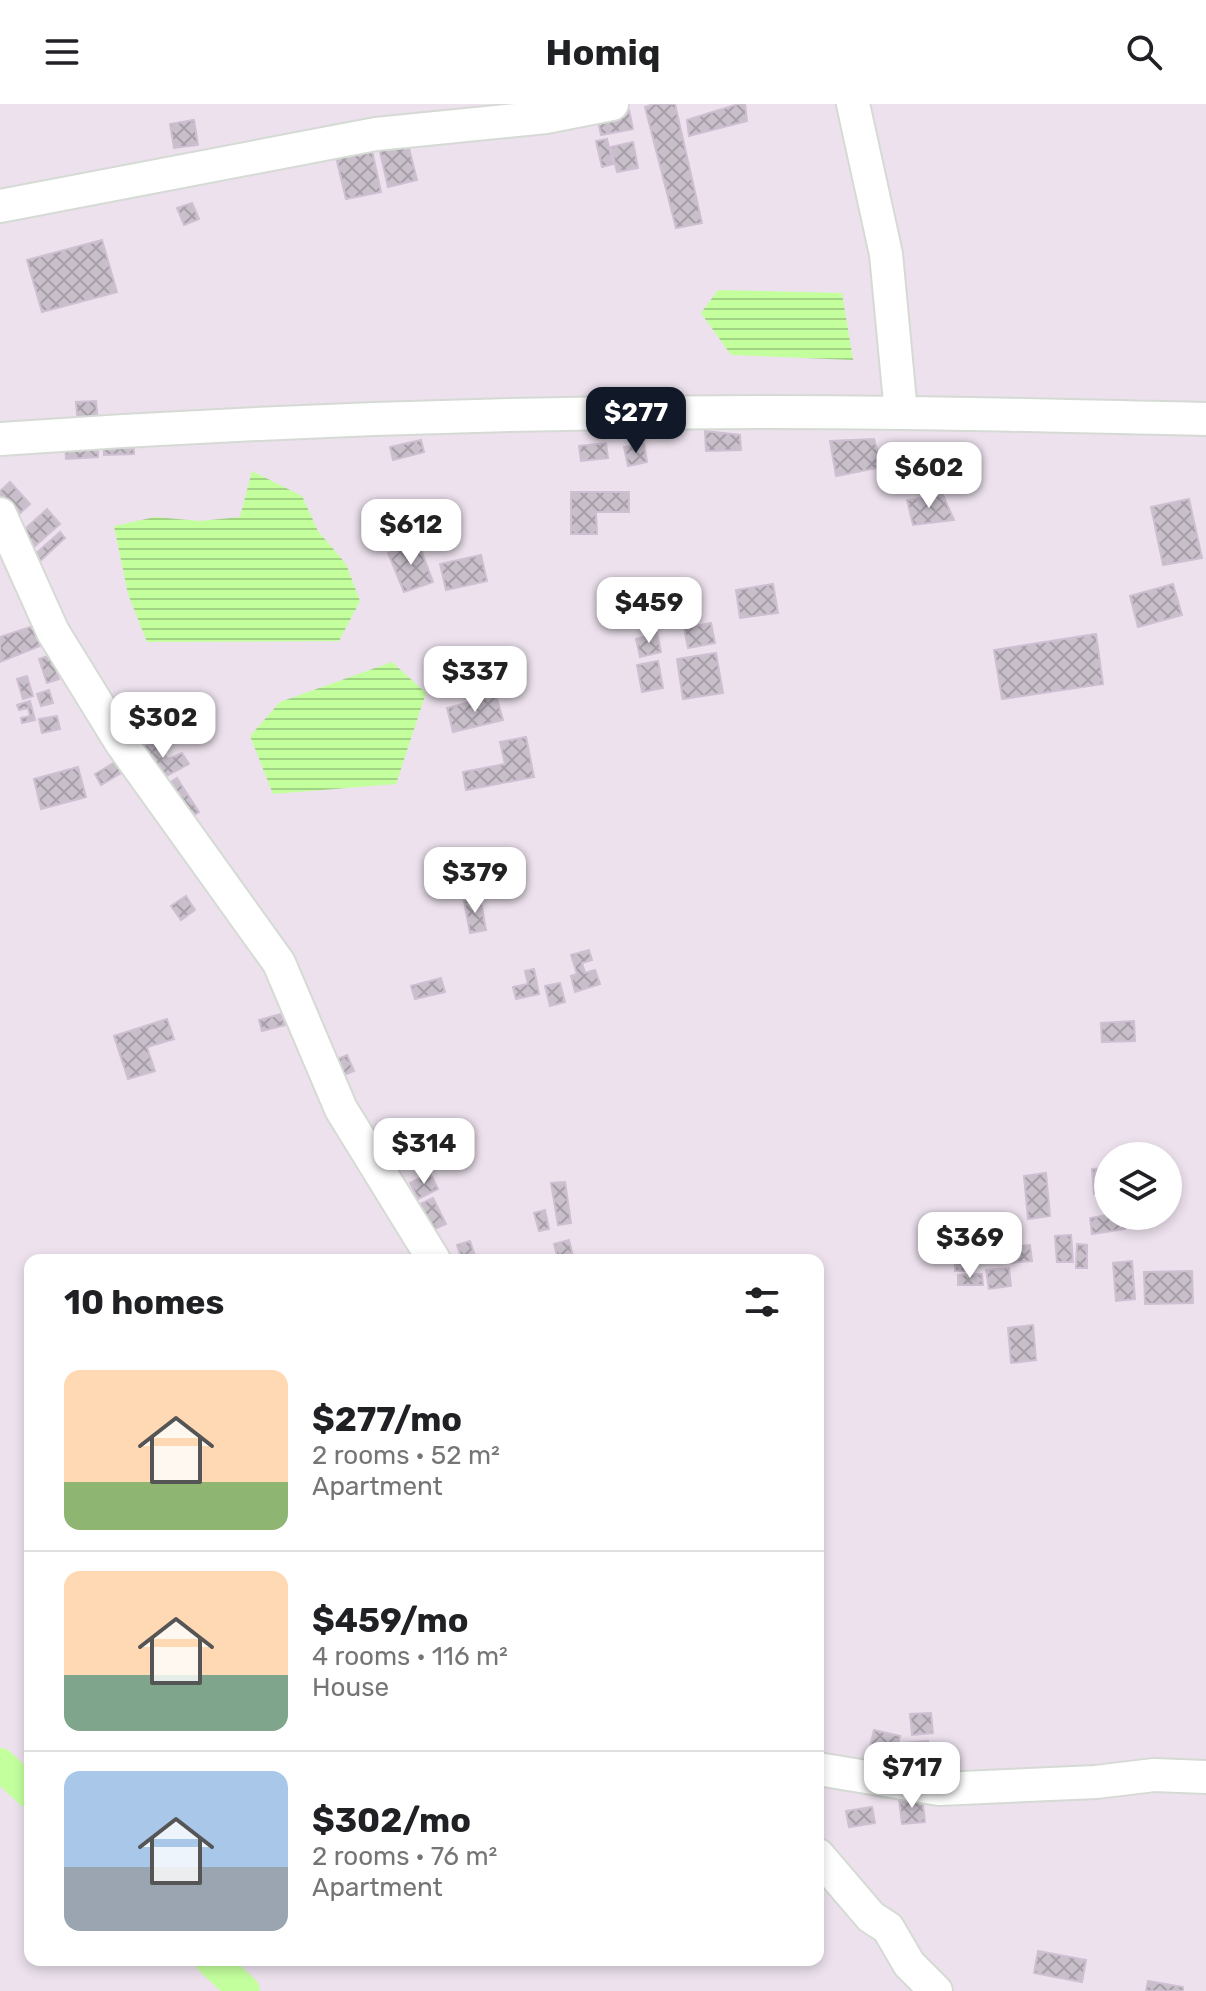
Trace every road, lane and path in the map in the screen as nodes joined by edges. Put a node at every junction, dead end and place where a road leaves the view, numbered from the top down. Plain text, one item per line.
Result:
1 (612, 104) edge
2 (853, 104) edge
3 (0, 206) edge
4 (901, 413) junction
5 (1206, 419) edge
6 (0, 439) edge
7 (0, 514) edge
8 (430, 1254) edge
9 (824, 1770) edge
10 (1206, 1777) edge
11 (824, 1862) edge
12 (936, 1991) edge

1 - 3 street
2 - 4 street
4 - 5 street
4 - 6 street
7 - 8 street
9 - 10 street
11 - 12 street

